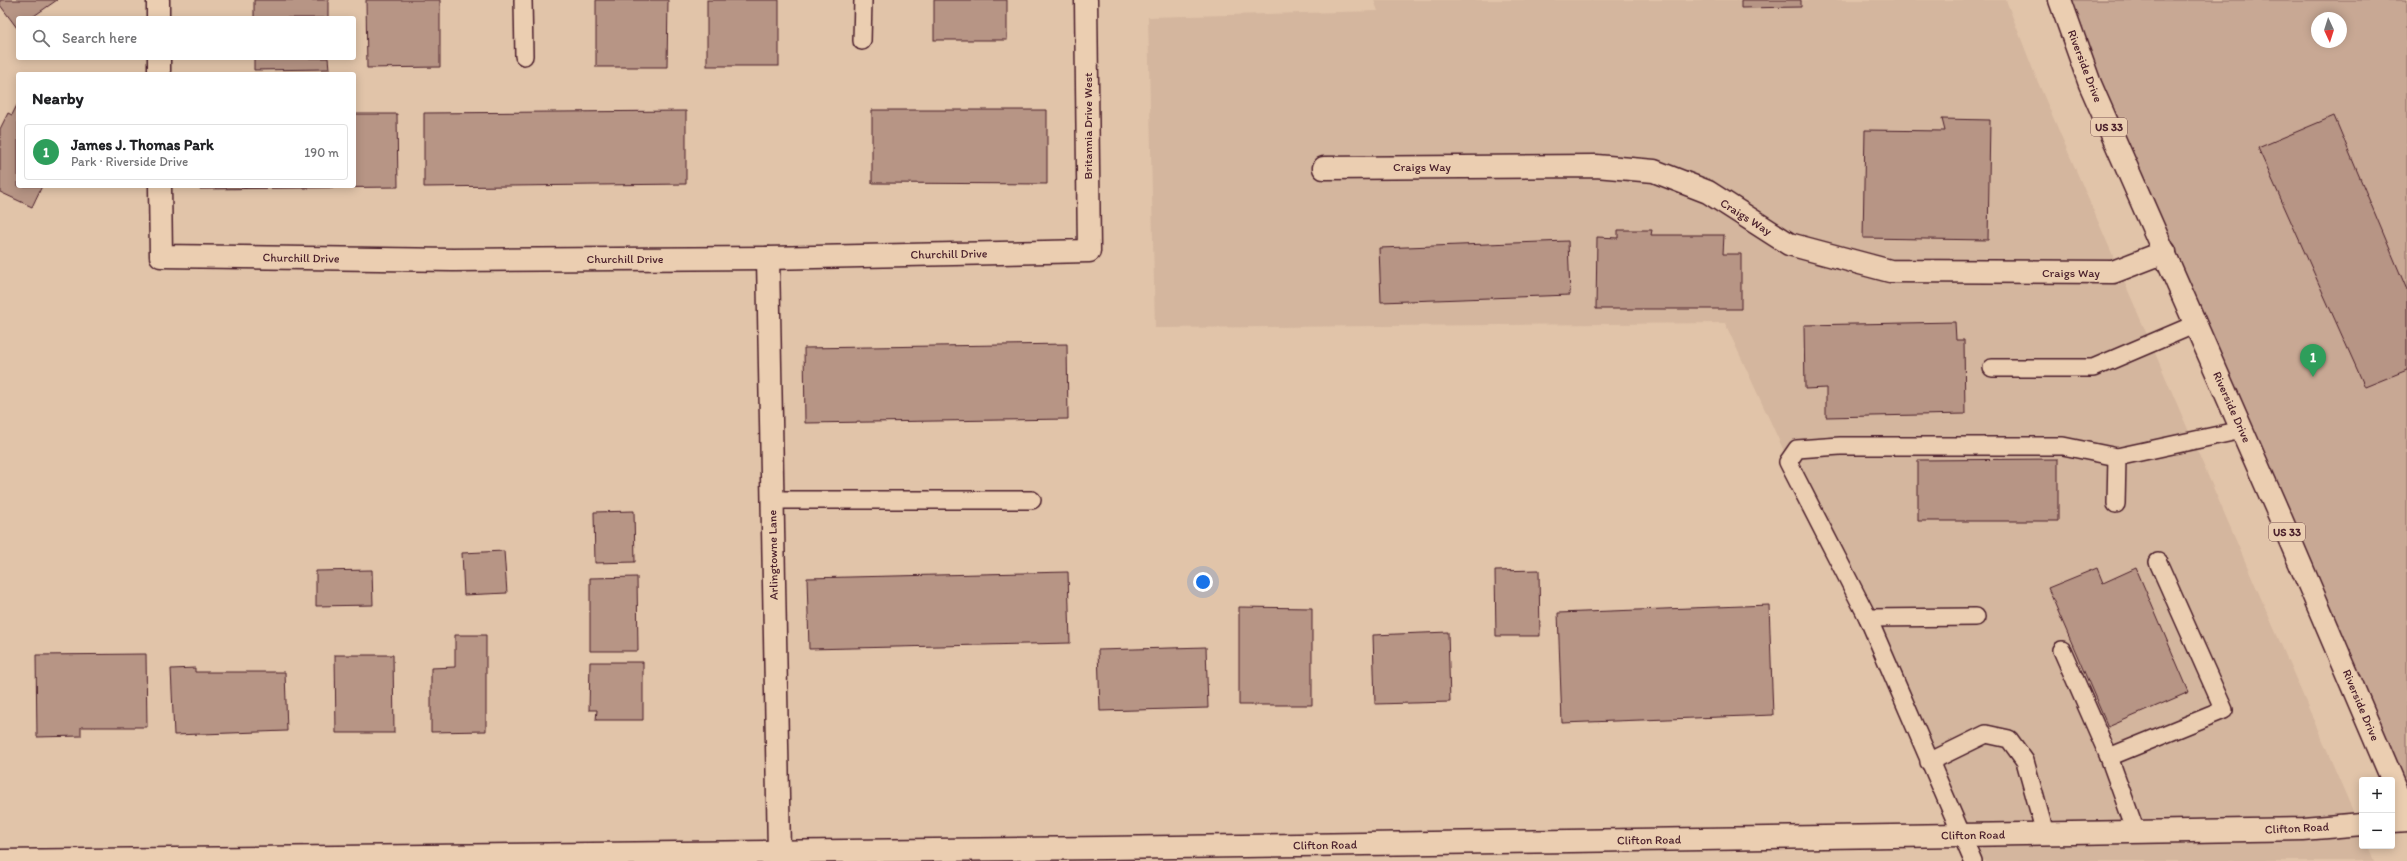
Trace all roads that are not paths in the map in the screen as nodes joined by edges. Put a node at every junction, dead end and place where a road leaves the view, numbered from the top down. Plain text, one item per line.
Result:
1 (158, 0) edge
2 (523, 0) edge
3 (864, 0) edge
4 (1086, 0) edge
5 (2060, 0) edge
6 (158, 16) edge
7 (862, 41) dead end
8 (524, 56) dead end
9 (159, 60) edge
10 (159, 72) edge
11 (1324, 168) dead end
12 (160, 188) edge
13 (1089, 252) joint
14 (2164, 252) junction
15 (768, 258) junction
16 (2196, 324) junction
17 (1992, 368) dead end
18 (2242, 430) junction
19 (2117, 457) junction
20 (772, 500) junction
21 (1032, 500) dead end
22 (2116, 504) dead end
23 (2158, 562) dead end
24 (1976, 617) dead end
25 (1868, 618) junction
26 (2062, 650) dead end
27 (2109, 757) junction
28 (1929, 762) junction
29 (2407, 814) edge
30 (2407, 820) edge
31 (2395, 821) edge
32 (2359, 824) edge
33 (2136, 832) junction
34 (2044, 833) junction
35 (1961, 835) junction
36 (779, 852) junction
37 (0, 861) edge
38 (1972, 861) edge

1 - 6 street
2 - 8 lane
3 - 7 lane
4 - 13 street, Britannia Drive West
5 - 14 street, Riverside Drive / US 33
9 - 10 street
11 - 14 street, Craigs Way
12 - 15 street, Churchill Drive
13 - 15 street, Churchill Drive
14 - 16 street, Riverside Drive / US 33
15 - 20 street, Arlingtowne Lane
16 - 17 lane
16 - 18 street, Riverside Drive / US 33
18 - 19 lane
18 - 29 street, Riverside Drive / US 33
19 - 22 lane
19 - 25 lane
20 - 21 lane
20 - 36 street, Arlingtowne Lane
23 - 27 lane
24 - 25 lane
25 - 28 lane
26 - 27 lane
27 - 33 lane
28 - 34 lane
28 - 35 lane
30 - 31 street
32 - 33 street, Clifton Road
33 - 34 street, Clifton Road
34 - 35 street, Clifton Road
35 - 36 street, Clifton Road
35 - 38 lane
36 - 37 street, Clifton Road

